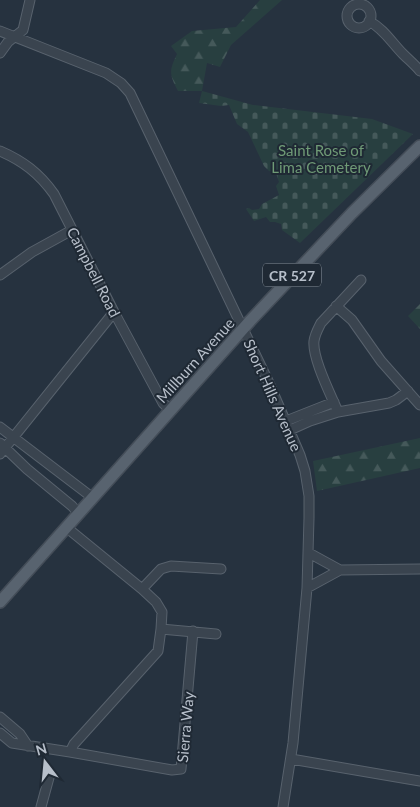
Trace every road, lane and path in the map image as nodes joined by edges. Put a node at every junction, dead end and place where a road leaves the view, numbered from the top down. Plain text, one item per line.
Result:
1 (30, 0) edge
2 (369, 21) dead end
3 (0, 31) edge
4 (14, 37) junction
5 (0, 53) edge
6 (420, 71) edge
7 (420, 146) edge
8 (0, 151) edge
9 (72, 230) junction
10 (0, 276) edge
11 (361, 280) dead end
12 (336, 306) junction
13 (114, 312) junction
14 (243, 328) junction
15 (408, 391) junction
16 (334, 402) junction
17 (420, 405) edge
18 (170, 410) junction
19 (338, 412) junction
20 (286, 422) junction
21 (0, 427) edge
22 (290, 430) junction
23 (14, 437) junction
24 (2, 448) edge
25 (93, 498) junction
26 (79, 514) junction
27 (66, 527) junction
28 (308, 553) junction
29 (420, 568) edge
30 (221, 569) dead end
31 (340, 570) junction
32 (307, 588) junction
33 (142, 589) junction
34 (0, 602) edge
35 (161, 629) junction
36 (192, 631) junction
37 (216, 634) dead end
38 (0, 717) edge
39 (0, 733) edge
40 (28, 746) junction
41 (70, 752) junction
42 (291, 759) junction
43 (50, 774) dead end
44 (420, 781) edge
45 (41, 807) edge
46 (283, 807) edge

1 - 4 street
2 - 6 street
3 - 4 street, Short Hills Avenue
4 - 5 street
4 - 14 street, Short Hills Avenue
7 - 14 main road, Millburn Avenue / CR 527
8 - 9 street, Campbell Road
9 - 10 street
9 - 13 street, Campbell Road
11 - 12 street
12 - 15 street
12 - 16 street
13 - 18 street, Campbell Road
13 - 23 street
14 - 18 main road, Millburn Avenue / CR 527
14 - 20 street, Short Hills Avenue
15 - 17 street
15 - 19 street
16 - 19 street
16 - 20 street
18 - 25 main road, Millburn Avenue / CR 527
19 - 22 street
20 - 22 street, Short Hills Avenue
21 - 23 street
22 - 28 street, Short Hills Avenue
23 - 24 street
23 - 25 street
24 - 26 street
25 - 26 main road, Millburn Avenue / CR 527
26 - 27 main road, Millburn Avenue / CR 527
27 - 33 street
27 - 34 main road, Millburn Avenue / CR 527
28 - 31 street
28 - 32 street, Short Hills Avenue
29 - 31 street
30 - 33 street
31 - 32 street
32 - 42 street, Short Hills Avenue
33 - 35 street
35 - 36 street
35 - 41 street
36 - 37 street
36 - 41 street, Sierra Way
38 - 40 street
39 - 40 street
40 - 41 street
42 - 44 street
42 - 46 street, Short Hills Avenue
43 - 45 street

